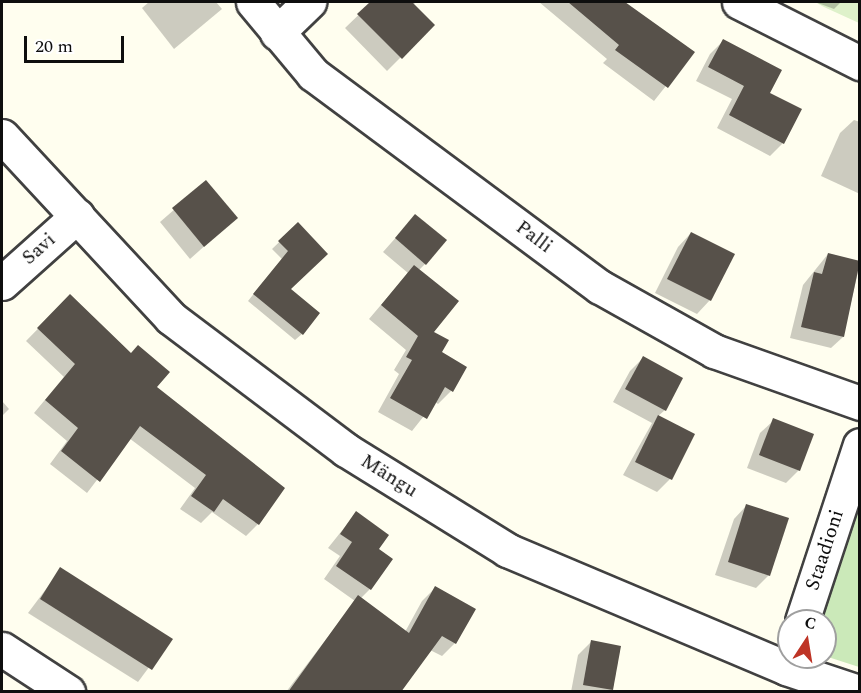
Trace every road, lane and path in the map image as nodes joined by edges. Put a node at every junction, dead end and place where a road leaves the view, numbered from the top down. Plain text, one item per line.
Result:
1 (253, 2) edge
2 (309, 2) edge
3 (739, 2) edge
4 (276, 33) junction
5 (860, 63) edge
6 (2, 136) edge
7 (77, 216) junction
8 (2, 283) edge
9 (860, 403) edge
10 (860, 445) edge
11 (806, 609) edge
12 (2, 649) edge
13 (785, 672) edge
14 (68, 692) edge
15 (858, 692) edge

1 - 4 street, Palli
2 - 4 street
3 - 5 street
4 - 9 street, Palli
6 - 7 street, Mängu
7 - 8 street, Savi
7 - 13 street, Mängu
10 - 11 street, Staadioni
12 - 14 street
13 - 15 street, Mängu

